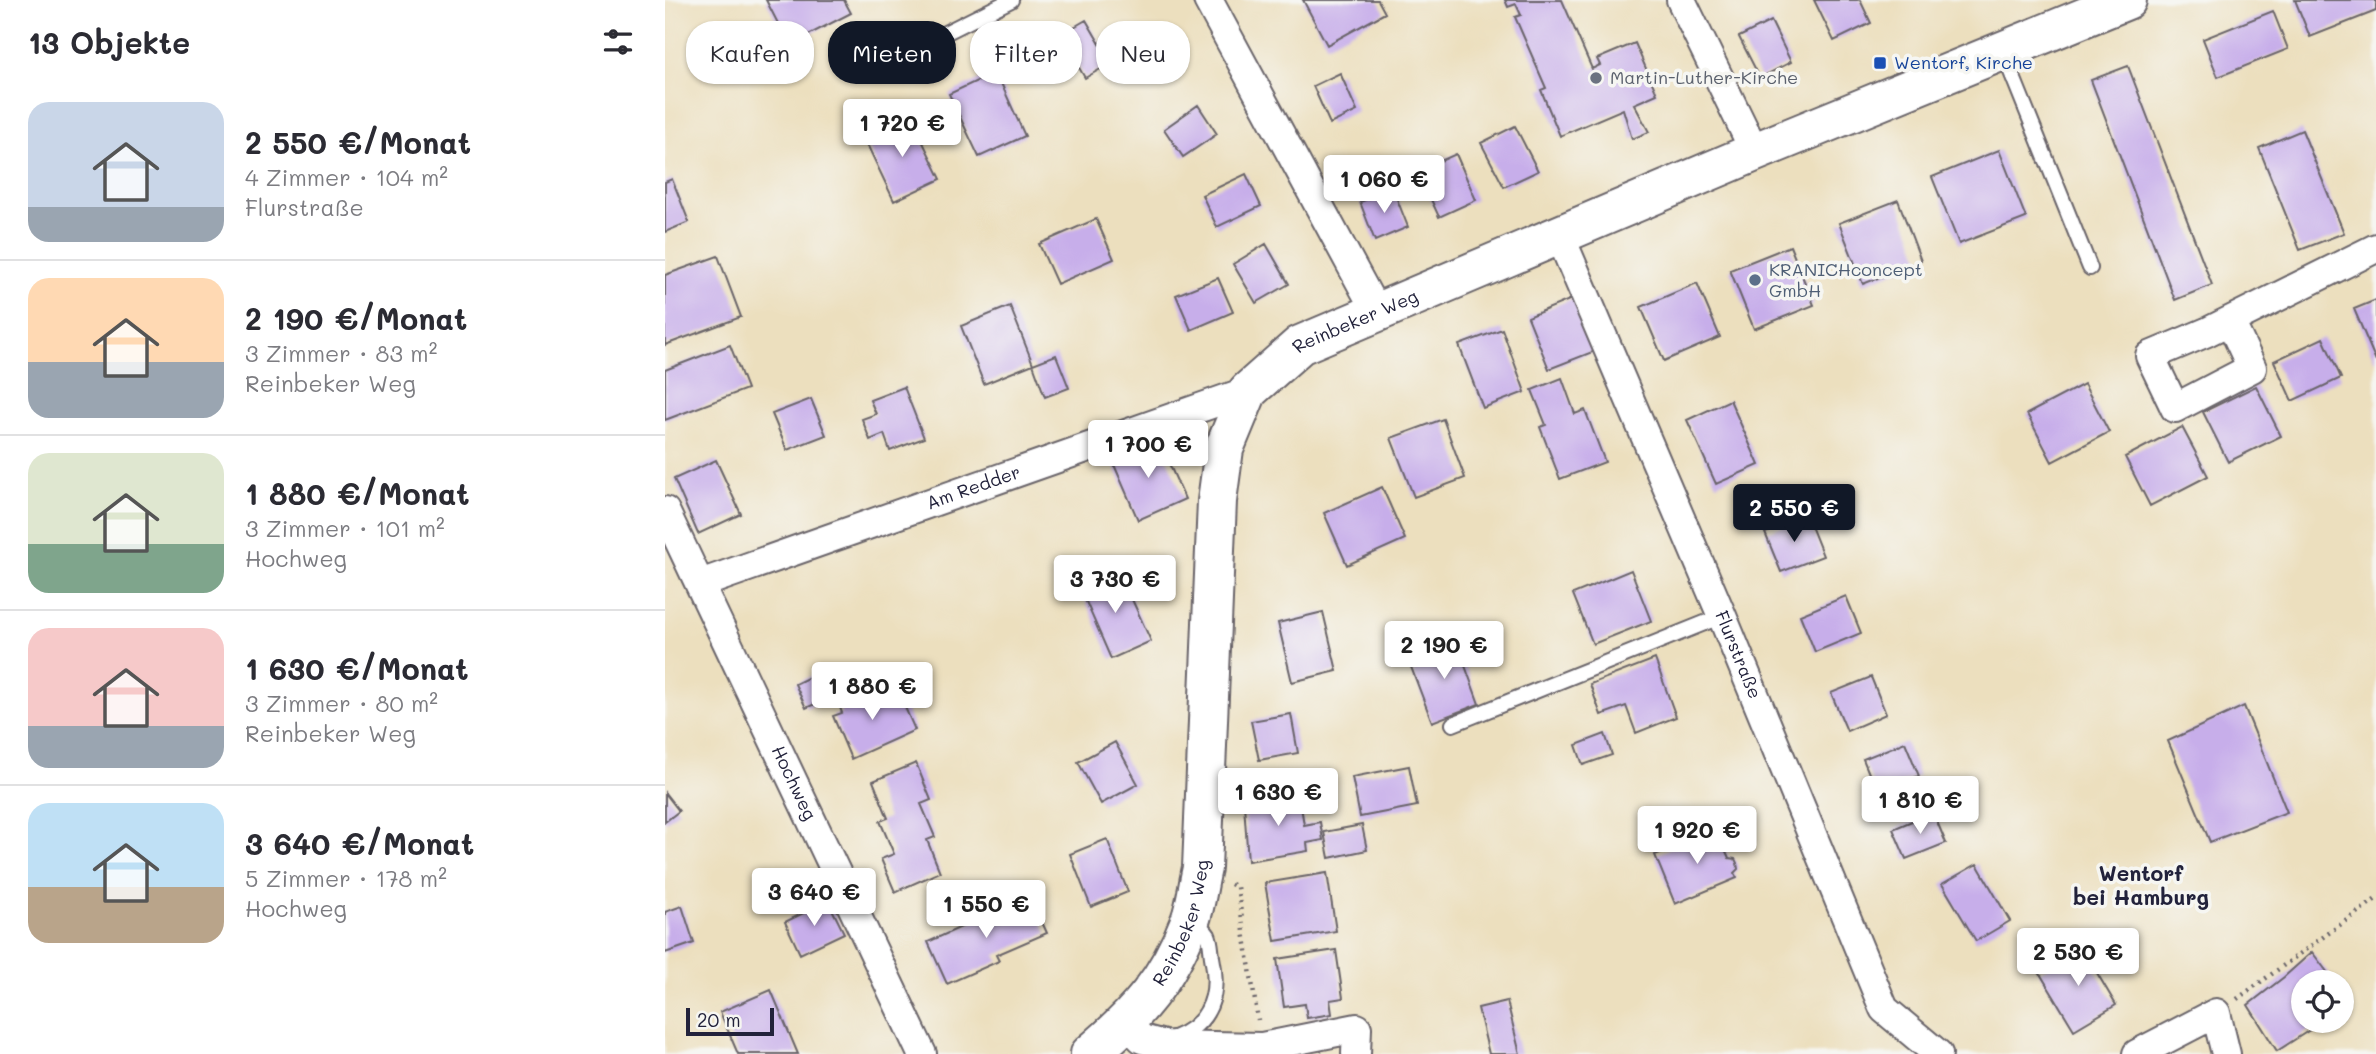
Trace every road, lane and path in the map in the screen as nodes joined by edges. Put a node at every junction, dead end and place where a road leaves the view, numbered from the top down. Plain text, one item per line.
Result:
1 (1011, 0) edge
2 (1208, 0) edge
3 (1681, 0) edge
4 (2127, 0) edge
5 (956, 28) edge
6 (2003, 51) junction
7 (1755, 152) junction
8 (1560, 236) junction
9 (2376, 248) edge
10 (2089, 268) dead end
11 (1376, 312) junction
12 (2230, 321) dead end
13 (1248, 390) junction
14 (665, 512) edge
15 (701, 584) junction
16 (1722, 616) junction
17 (1453, 724) dead end
18 (1202, 868) junction
19 (2376, 899) edge
20 (1191, 919) junction
21 (2217, 1013) junction
22 (1126, 1023) junction
23 (1262, 1047) junction
24 (1161, 1049) edge
25 (922, 1054) edge
26 (1090, 1054) edge
27 (1356, 1054) edge
28 (1938, 1054) edge
29 (2137, 1054) edge
30 (2226, 1054) edge

1 - 5 lane
2 - 11 street
3 - 7 street
4 - 6 main road, Reinbeker Weg
6 - 7 main road, Reinbeker Weg
6 - 10 lane
7 - 8 main road, Reinbeker Weg
8 - 11 main road, Reinbeker Weg
8 - 16 street, Flurstraße
9 - 12 street
11 - 13 main road, Reinbeker Weg
13 - 15 street, Am Redder
13 - 18 main road, Reinbeker Weg
14 - 15 street, Hochweg
15 - 25 street, Hochweg
16 - 17 lane
16 - 28 street, Flurstraße
18 - 20 main road, Reinbeker Weg
18 - 23 path
19 - 21 path
20 - 22 main road, Reinbeker Weg
20 - 24 lane
21 - 29 street
21 - 30 street
22 - 24 street
22 - 26 main road, Reinbeker Weg
23 - 24 street
23 - 27 street

